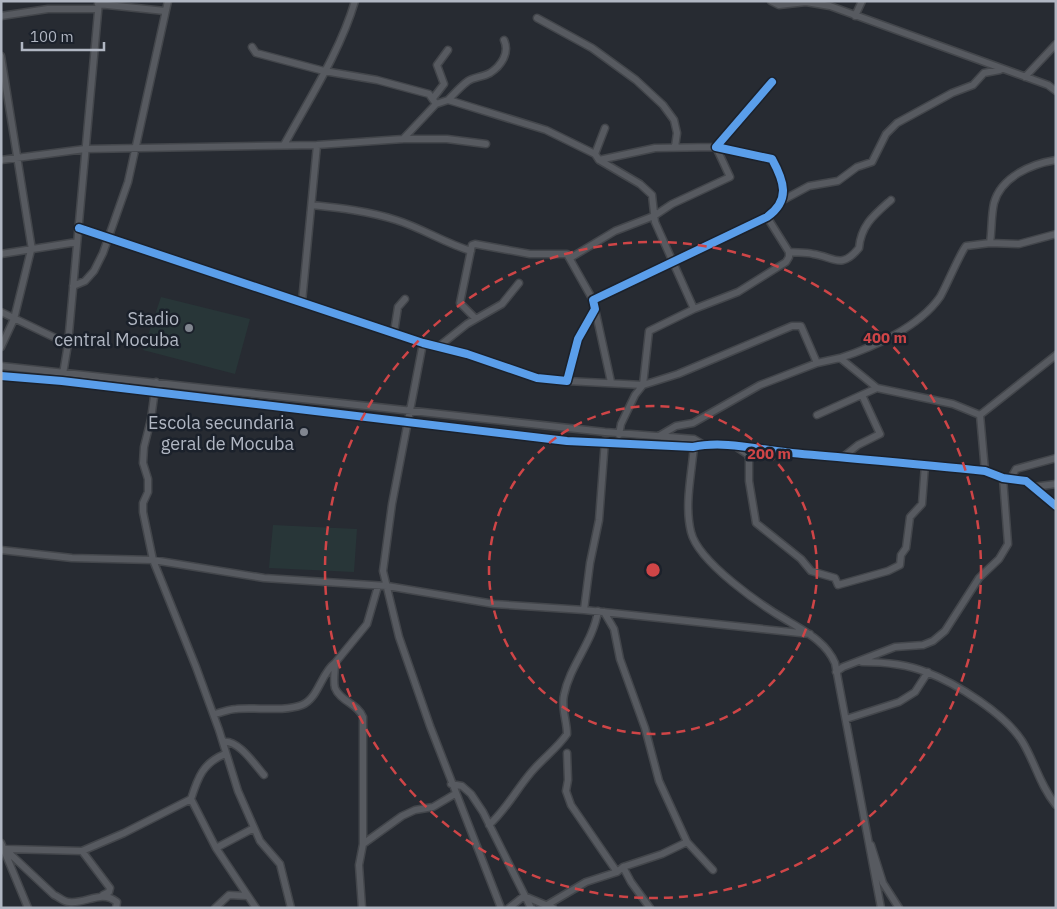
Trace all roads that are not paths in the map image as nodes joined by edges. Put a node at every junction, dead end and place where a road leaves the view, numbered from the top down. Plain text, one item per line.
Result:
1 (168, 1) edge
2 (354, 1) edge
3 (771, 1) edge
4 (862, 1) edge
5 (98, 5) edge
6 (165, 11) junction
7 (1, 16) edge
8 (855, 16) junction
9 (537, 18) dead end
10 (504, 40) dead end
11 (1056, 44) edge
12 (252, 47) dead end
13 (448, 50) dead end
14 (1, 56) edge
15 (1002, 70) junction
16 (324, 71) junction
17 (1025, 77) junction
18 (772, 82) dead end
19 (1056, 91) edge
20 (448, 100) junction
21 (435, 101) junction
22 (605, 128) dead end
23 (403, 139) junction
24 (486, 144) dead end
25 (284, 145) junction
26 (317, 145) junction
27 (675, 147) junction
28 (716, 147) junction
29 (85, 149) junction
30 (134, 149) junction
31 (595, 154) junction
32 (17, 158) junction
33 (1, 160) edge
34 (599, 160) junction
35 (1056, 160) edge
36 (783, 200) junction
37 (890, 200) dead end
38 (312, 205) junction
39 (654, 216) junction
40 (767, 217) junction
41 (79, 228) junction
42 (1056, 234) edge
43 (109, 237) junction
44 (77, 242) junction
45 (990, 243) junction
46 (32, 250) junction
47 (471, 251) junction
48 (788, 252) junction
49 (1, 254) edge
50 (570, 258) junction
51 (673, 264) junction
52 (519, 283) dead end
53 (73, 286) junction
54 (405, 299) dead end
55 (593, 300) junction
56 (302, 302) junction
57 (595, 309) junction
58 (694, 310) junction
59 (1, 312) edge
60 (475, 318) junction
61 (14, 319) junction
62 (394, 332) junction
63 (423, 343) junction
64 (68, 344) junction
65 (1, 347) edge
66 (438, 347) junction
67 (1056, 355) edge
68 (840, 358) junction
69 (817, 363) junction
70 (1, 366) edge
71 (63, 372) junction
72 (1, 376) edge
73 (62, 381) junction
74 (567, 381) junction
75 (156, 382) junction
76 (611, 382) junction
77 (643, 385) junction
78 (876, 388) junction
79 (155, 392) junction
80 (262, 394) junction
81 (862, 395) junction
82 (260, 404) junction
83 (411, 412) junction
84 (818, 415) dead end
85 (980, 415) junction
86 (408, 422) junction
87 (564, 427) junction
88 (605, 432) junction
89 (619, 433) junction
90 (659, 436) junction
91 (694, 439) junction
92 (567, 441) junction
93 (604, 442) junction
94 (618, 442) junction
95 (704, 445) junction
96 (735, 446) junction
97 (694, 447) junction
98 (843, 457) junction
99 (1056, 458) edge
100 (925, 465) junction
101 (985, 470) junction
102 (1003, 478) junction
103 (1011, 478) junction
104 (1056, 484) edge
105 (1033, 487) junction
106 (1056, 506) edge
107 (1, 550) edge
108 (153, 560) junction
109 (378, 586) junction
110 (387, 586) junction
111 (584, 610) junction
112 (601, 612) junction
113 (810, 634) junction
114 (858, 662) junction
115 (335, 664) junction
116 (836, 672) junction
117 (928, 672) junction
118 (214, 714) junction
119 (846, 719) junction
120 (222, 742) junction
121 (567, 753) dead end
122 (225, 754) junction
123 (264, 775) dead end
124 (451, 784) junction
125 (456, 794) junction
126 (192, 799) junction
127 (1056, 805) edge
128 (489, 825) junction
129 (254, 828) junction
130 (687, 842) junction
131 (868, 842) junction
132 (1, 843) edge
133 (362, 844) junction
134 (216, 848) junction
135 (6, 850) junction
136 (82, 851) junction
137 (623, 867) junction
138 (713, 870) dead end
139 (617, 872) junction
140 (103, 895) junction
141 (247, 896) junction
142 (524, 896) junction
143 (550, 907) edge
144 (28, 908) edge
145 (116, 908) edge
146 (215, 908) edge
147 (256, 908) edge
148 (292, 908) edge
149 (362, 908) edge
150 (501, 908) edge
151 (509, 908) edge
152 (531, 908) edge
153 (650, 908) edge
154 (881, 908) edge
155 (899, 908) edge

1 - 6 street
2 - 16 street
3 - 8 street
4 - 8 street
5 - 6 street
5 - 7 street
5 - 29 street
6 - 30 street
8 - 15 street
9 - 27 street
10 - 20 street
11 - 17 street
12 - 16 street
13 - 21 street
14 - 32 street
15 - 17 street
15 - 36 street
16 - 21 street
16 - 25 street
17 - 19 street
18 - 28 street
20 - 21 street
20 - 31 street
21 - 23 street
22 - 31 street
23 - 24 street
23 - 26 street
25 - 26 street
25 - 30 street
26 - 38 street
27 - 28 street
27 - 34 street
28 - 36 street
28 - 39 street
29 - 30 street
29 - 32 street
29 - 41 street
30 - 43 street
31 - 34 street
32 - 33 street
32 - 46 street
34 - 39 street
35 - 45 street
36 - 40 street
37 - 48 street
38 - 47 street
38 - 56 street
39 - 50 street
39 - 51 street
40 - 48 street
40 - 51 street
41 - 43 street
41 - 44 street
42 - 45 street
43 - 53 street
43 - 56 street
44 - 46 street
44 - 53 street
45 - 68 street
46 - 49 street
46 - 61 street
47 - 50 street
47 - 60 street
48 - 58 street
50 - 55 street
51 - 55 street
51 - 58 street
52 - 60 street
53 - 64 street
54 - 62 street
55 - 57 street
56 - 62 street
57 - 74 street
57 - 76 street
58 - 77 street
59 - 61 street
60 - 66 street
61 - 64 street
61 - 65 street
62 - 63 street
63 - 66 street
63 - 83 street
64 - 71 street
66 - 74 street
67 - 85 street
68 - 69 street
68 - 78 street
69 - 77 street
69 - 90 street
70 - 71 street
71 - 73 street
71 - 75 street
72 - 73 street
73 - 79 street
74 - 76 street
75 - 79 street
75 - 80 street
76 - 77 street
77 - 89 street
78 - 81 street
78 - 85 street
79 - 82 street
79 - 108 street
80 - 82 street
80 - 83 street
81 - 84 street
81 - 98 street
82 - 86 street
83 - 86 street
83 - 87 street
85 - 101 street
86 - 92 street
86 - 110 street
87 - 88 street
87 - 92 street
88 - 89 street
88 - 93 street
89 - 90 street
89 - 94 street
90 - 91 street
91 - 95 street
91 - 97 street
92 - 93 street
93 - 94 street
93 - 111 street
94 - 97 street
95 - 96 street
95 - 97 street
96 - 98 street
96 - 100 street
97 - 113 street
98 - 100 street
99 - 103 street
100 - 101 street
101 - 102 street
102 - 103 street
102 - 114 street
103 - 105 street
104 - 105 street
105 - 106 street
107 - 108 street
108 - 109 street
108 - 118 street
109 - 110 street
109 - 115 street
110 - 111 street
110 - 124 street
111 - 112 street
112 - 113 street
112 - 128 street
112 - 130 street
113 - 116 street
114 - 116 street
114 - 117 street
115 - 118 street
115 - 133 street
116 - 119 street
117 - 119 street
117 - 127 street
118 - 120 street
119 - 131 street
120 - 122 street
120 - 123 street
121 - 139 street
122 - 126 street
122 - 129 street
124 - 125 street
124 - 128 street
125 - 133 street
125 - 150 street
126 - 134 street
126 - 136 street
128 - 142 street
129 - 134 street
129 - 148 street
130 - 137 street
130 - 138 street
131 - 154 street
131 - 155 street
132 - 135 street
133 - 149 street
134 - 141 street
135 - 136 street
135 - 140 street
135 - 144 street
136 - 140 street
137 - 139 street
137 - 153 street
139 - 143 street
140 - 145 street
141 - 146 street
141 - 147 street
142 - 143 street
142 - 151 street
142 - 152 street

